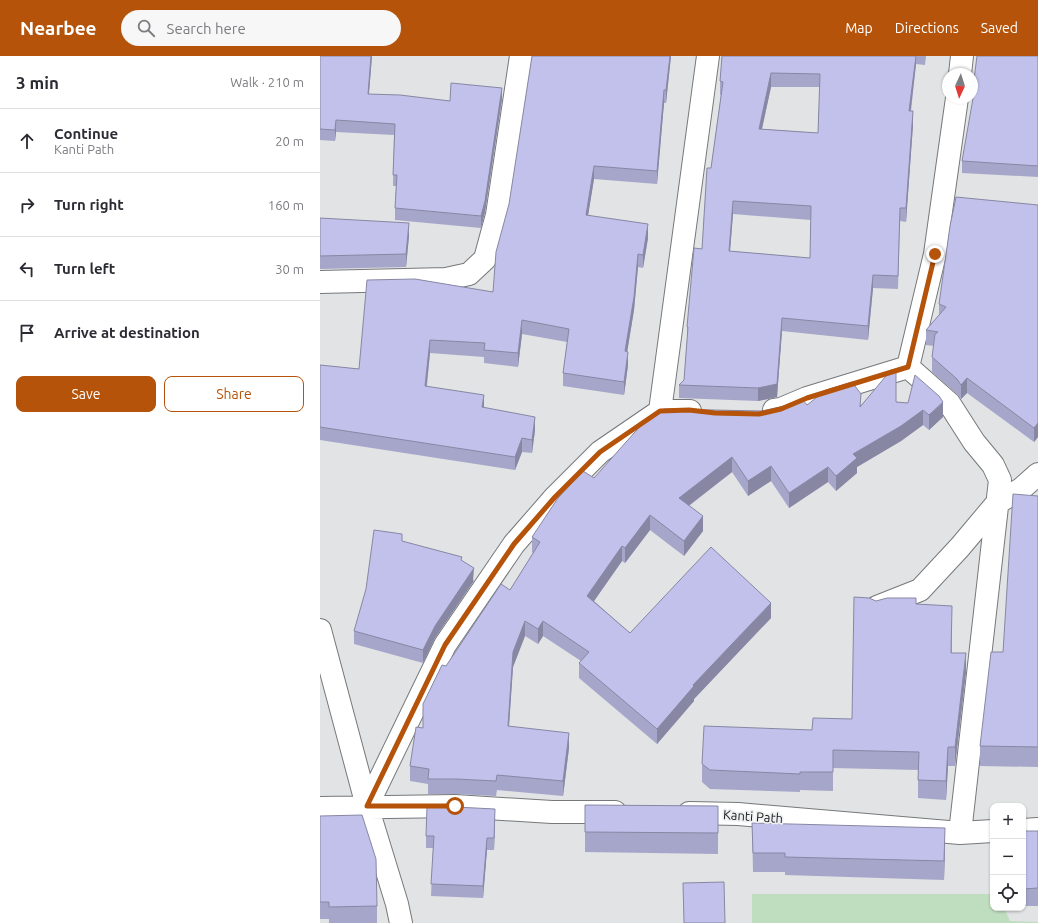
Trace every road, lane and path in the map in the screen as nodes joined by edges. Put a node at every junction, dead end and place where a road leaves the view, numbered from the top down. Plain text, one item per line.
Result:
1 (521, 56) edge
2 (708, 56) edge
3 (962, 56) edge
4 (961, 68) edge
5 (956, 104) edge
6 (320, 282) edge
7 (908, 367) junction
8 (660, 411) junction
9 (709, 412) edge
10 (751, 414) edge
11 (1038, 474) edge
12 (997, 503) junction
13 (877, 607) edge
14 (320, 630) edge
15 (367, 806) junction
16 (320, 808) edge
17 (637, 813) edge
18 (668, 813) edge
19 (1038, 829) edge
20 (1026, 830) edge
21 (990, 831) edge
22 (960, 833) junction
23 (401, 923) edge

1 - 6 street
2 - 8 street
3 - 4 street
5 - 7 street
7 - 10 street
7 - 12 street
8 - 9 street
8 - 15 street
11 - 12 street
12 - 13 street
12 - 22 street
14 - 15 street
15 - 16 street
15 - 17 street
15 - 23 street
18 - 22 street, Kanti Path
19 - 20 street
21 - 22 street, Kanti Path

